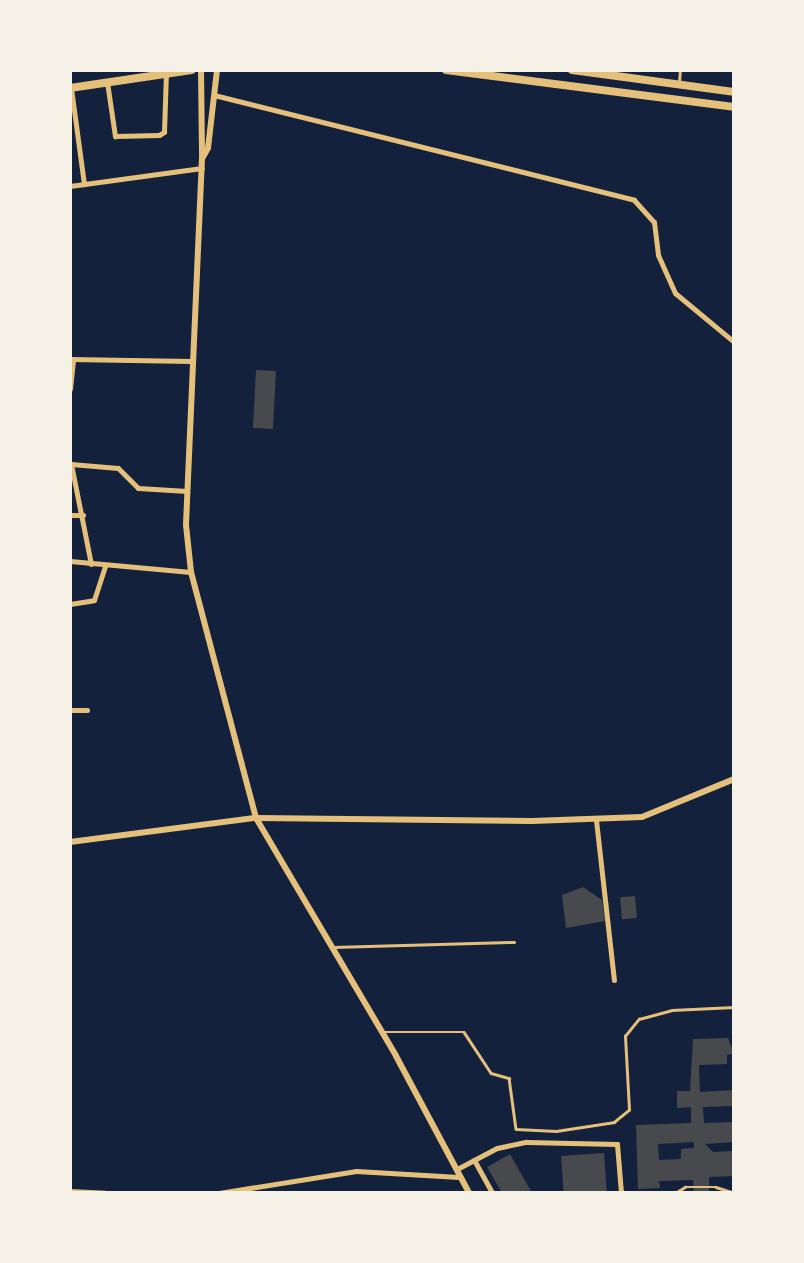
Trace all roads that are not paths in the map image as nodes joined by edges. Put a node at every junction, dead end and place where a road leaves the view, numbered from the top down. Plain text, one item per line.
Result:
1 (192, 70) edge
2 (201, 70) edge
3 (216, 70) edge
4 (446, 70) edge
5 (572, 70) edge
6 (680, 70) edge
7 (166, 73) junction
8 (637, 74) edge
9 (107, 82) junction
10 (675, 84) junction
11 (71, 88) edge
12 (734, 92) edge
13 (214, 95) junction
14 (669, 99) junction
15 (734, 107) edge
16 (202, 158) junction
17 (202, 168) junction
18 (84, 184) junction
19 (70, 186) edge
20 (734, 342) edge
21 (72, 359) edge
22 (191, 360) junction
23 (70, 389) edge
24 (70, 463) edge
25 (187, 491) junction
26 (70, 515) edge
27 (83, 515) junction
28 (70, 561) edge
29 (91, 564) junction
30 (105, 566) junction
31 (191, 572) junction
32 (70, 604) edge
33 (70, 710) edge
34 (87, 710) dead end
35 (734, 779) edge
36 (256, 818) junction
37 (596, 820) junction
38 (70, 842) edge
39 (514, 942) dead end
40 (332, 947) junction
41 (614, 980) dead end
42 (734, 1007) edge
43 (382, 1032) junction
44 (474, 1160) junction
45 (459, 1173) junction
46 (70, 1190) edge
47 (105, 1192) edge
48 (219, 1193) edge
49 (470, 1193) edge
50 (492, 1193) edge
51 (621, 1193) edge

1 - 7 main road
2 - 16 street
3 - 13 street
4 - 14 main road
5 - 8 main road
6 - 10 lane
7 - 9 main road
7 - 9 street
8 - 10 main road
9 - 11 main road
10 - 12 main road
10 - 14 main road
11 - 18 street
13 - 16 street
13 - 20 street
14 - 15 main road
16 - 17 street
17 - 18 street
17 - 22 street
18 - 19 street
21 - 22 street
21 - 23 street
22 - 25 street
24 - 25 street
24 - 27 street
25 - 31 street
26 - 27 street
27 - 29 street
28 - 29 street
29 - 30 street
30 - 31 street
30 - 32 street
31 - 36 street
33 - 34 street
35 - 37 street
36 - 37 street
36 - 38 street
36 - 40 street
37 - 41 street
39 - 40 lane
40 - 43 street
42 - 43 lane
43 - 45 street
44 - 45 street
44 - 50 street
44 - 51 street
45 - 48 street
45 - 49 street
46 - 47 lane

